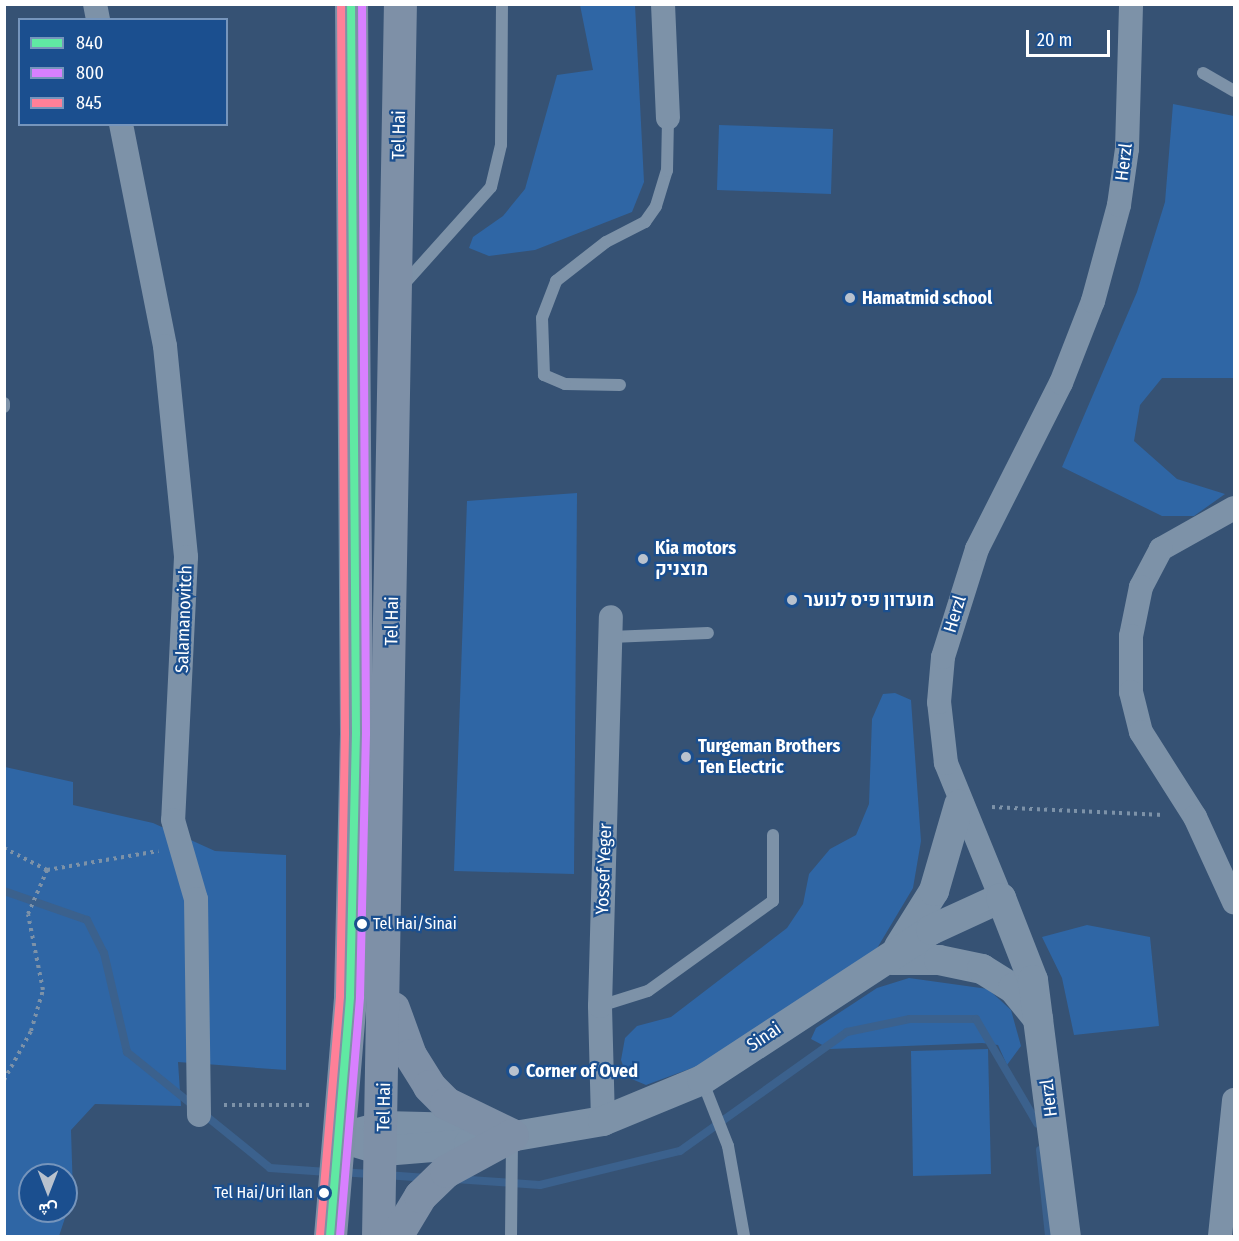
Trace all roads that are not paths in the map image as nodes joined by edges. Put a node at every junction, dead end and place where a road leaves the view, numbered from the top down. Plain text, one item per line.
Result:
1 (351, 4) edge
2 (400, 4) edge
3 (502, 4) edge
4 (663, 4) edge
5 (1131, 4) edge
6 (1203, 73) dead end
7 (1234, 92) edge
8 (668, 118) joint
9 (121, 126) edge
10 (396, 298) junction
11 (620, 385) dead end
12 (1234, 508) edge
13 (611, 627) joint
14 (708, 633) dead end
15 (959, 805) junction
16 (772, 835) dead end
17 (1001, 898) junction
18 (1234, 902) edge
19 (891, 960) junction
20 (386, 989) junction
21 (600, 1006) junction
22 (1040, 1022) junction
23 (702, 1080) junction
24 (1234, 1100) edge
25 (199, 1109) road end
26 (603, 1122) junction
27 (512, 1135) junction
28 (341, 1138) junction
29 (384, 1139) junction
30 (330, 1236) edge
31 (378, 1236) edge
32 (396, 1236) edge
33 (511, 1236) edge
34 (744, 1236) edge
35 (1066, 1236) edge
36 (1220, 1236) edge

1 - 28 highway, Tel Hai
2 - 10 highway, Tel Hai
3 - 10 lane
4 - 8 street
5 - 15 street, Herzl
6 - 7 lane
8 - 11 lane
9 - 25 street, Salamanovitch
10 - 20 highway, Tel Hai
12 - 18 street
13 - 14 lane
13 - 21 street, Yossef Yeger
15 - 17 street, Herzl
15 - 19 street
16 - 21 lane
17 - 19 street, Sinai
17 - 22 street, Herzl
19 - 22 street
19 - 23 street, Sinai
20 - 27 highway
20 - 29 highway, Tel Hai
21 - 26 street, Yossef Yeger
22 - 35 street, Herzl
23 - 26 street, Sinai
23 - 34 lane
24 - 36 street
26 - 27 street, Sinai
27 - 29 street, Sinai
27 - 32 highway
27 - 33 lane
28 - 29 street, Sinai
28 - 30 highway, Tel Hai
29 - 31 highway, Tel Hai

